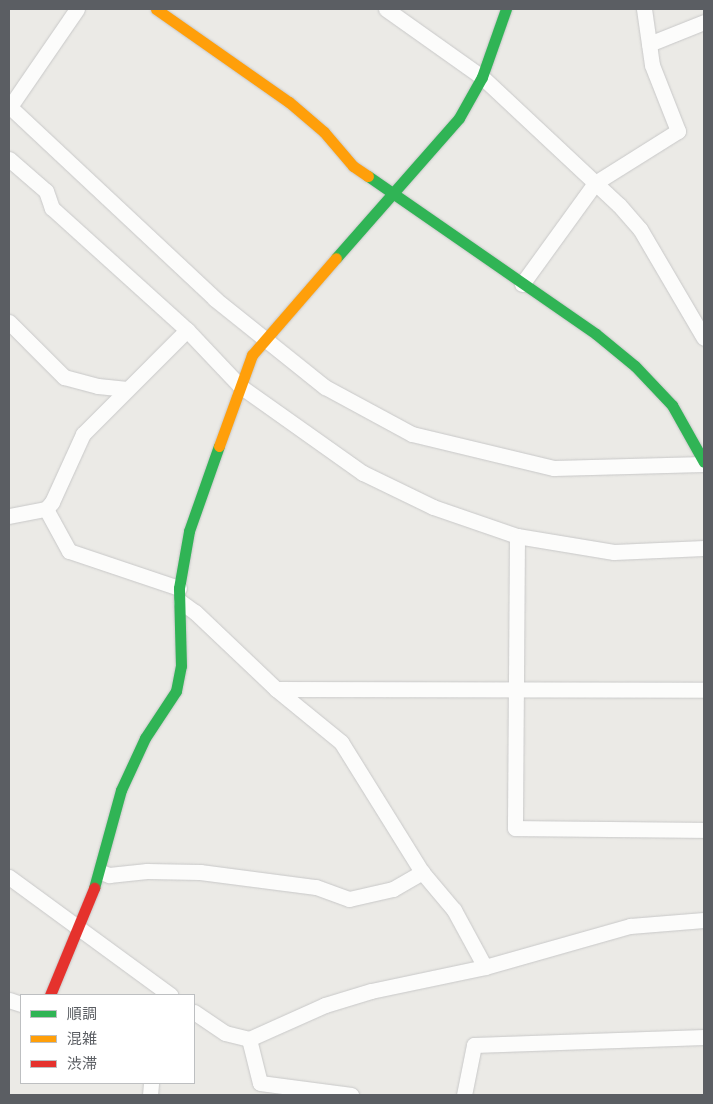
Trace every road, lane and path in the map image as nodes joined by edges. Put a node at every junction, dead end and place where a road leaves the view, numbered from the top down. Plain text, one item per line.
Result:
1 (76, 9) edge
2 (156, 9) edge
3 (386, 9) edge
4 (506, 9) edge
5 (644, 9) edge
6 (704, 22) edge
7 (649, 44) junction
8 (482, 77) junction
9 (9, 107) edge
10 (9, 159) edge
11 (595, 183) junction
12 (390, 193) junction
13 (522, 284) junction
14 (9, 322) edge
15 (187, 330) junction
16 (266, 337) junction
17 (704, 338) edge
18 (240, 386) junction
19 (127, 389) junction
20 (704, 463) edge
21 (46, 508) junction
22 (9, 516) edge
23 (517, 536) junction
24 (704, 548) edge
25 (180, 595) junction
26 (516, 688) junction
27 (276, 689) junction
28 (704, 690) edge
29 (704, 830) edge
30 (101, 872) junction
31 (422, 872) junction
32 (9, 877) edge
33 (704, 920) edge
34 (76, 928) junction
35 (485, 967) junction
36 (154, 991) edge
37 (50, 994) edge
38 (195, 1013) edge
39 (704, 1037) edge
40 (249, 1038) junction
41 (351, 1095) edge
42 (464, 1095) edge

1 - 9 street
2 - 12 street
3 - 8 street
4 - 8 street
5 - 7 street
6 - 7 street
7 - 11 street
8 - 11 street
8 - 12 street
9 - 16 street
10 - 15 street
11 - 13 street
11 - 17 street
12 - 13 street
12 - 16 street
13 - 20 street
14 - 19 street
15 - 18 street
15 - 19 street
16 - 18 street
16 - 20 street
18 - 23 street
18 - 25 street
19 - 21 street
21 - 22 street
21 - 25 street
23 - 24 street
23 - 26 street
25 - 27 street
25 - 30 street
26 - 27 street
26 - 28 street
26 - 29 street
27 - 31 street
30 - 31 street
30 - 34 street
31 - 35 street
32 - 34 street
33 - 35 street
34 - 36 street
34 - 37 street
35 - 40 street
38 - 40 street
39 - 42 street
40 - 41 street

